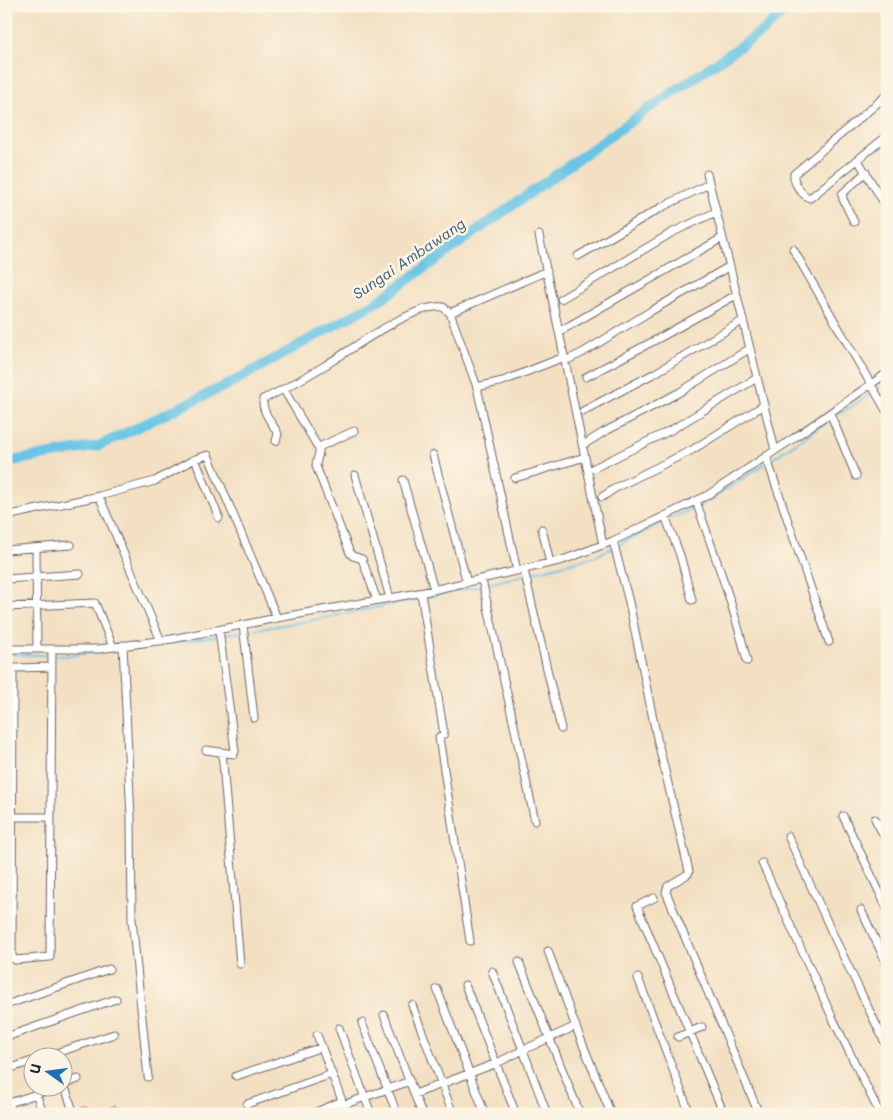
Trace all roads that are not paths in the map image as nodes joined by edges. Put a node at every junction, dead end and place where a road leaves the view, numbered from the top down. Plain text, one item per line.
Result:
1 (887, 94) edge
2 (887, 136) edge
3 (858, 160) junction
4 (866, 172) junction
5 (707, 174) dead end
6 (710, 184) junction
7 (887, 208) edge
8 (716, 212) junction
9 (854, 222) dead end
10 (539, 235) dead end
11 (722, 238) junction
12 (793, 249) dead end
13 (578, 256) dead end
14 (730, 266) junction
15 (547, 271) junction
16 (736, 295) junction
17 (561, 299) dead end
18 (450, 313) junction
19 (742, 321) junction
20 (562, 330) dead end
21 (749, 349) junction
22 (565, 359) junction
23 (887, 373) edge
24 (586, 377) dead end
25 (756, 378) junction
26 (477, 387) junction
27 (874, 387) junction
28 (284, 390) junction
29 (764, 405) junction
30 (582, 411) dead end
31 (887, 412) edge
32 (830, 413) junction
33 (354, 431) dead end
34 (276, 441) dead end
35 (583, 445) junction
36 (319, 447) junction
37 (775, 450) junction
38 (433, 456) dead end
39 (766, 456) junction
40 (585, 457) junction
41 (195, 459) junction
42 (594, 468) dead end
43 (356, 475) dead end
44 (856, 476) dead end
45 (515, 478) dead end
46 (403, 480) dead end
47 (98, 496) junction
48 (602, 497) dead end
49 (696, 501) junction
50 (6, 516) edge
51 (665, 516) junction
52 (219, 518) dead end
53 (542, 529) dead end
54 (613, 541) junction
55 (71, 545) dead end
56 (603, 545) junction
57 (36, 548) junction
58 (6, 550) edge
59 (550, 564) junction
60 (520, 571) junction
61 (80, 574) dead end
62 (36, 577) junction
63 (6, 579) edge
64 (482, 580) junction
65 (467, 583) junction
66 (434, 590) junction
67 (421, 593) junction
68 (390, 598) junction
69 (377, 600) junction
70 (692, 600) dead end
71 (6, 607) edge
72 (37, 607) junction
73 (277, 618) junction
74 (243, 625) junction
75 (219, 630) junction
76 (161, 641) junction
77 (829, 642) dead end
78 (123, 646) junction
79 (113, 647) junction
80 (6, 649) edge
81 (37, 649) junction
82 (52, 650) junction
83 (747, 661) dead end
84 (51, 667) junction
85 (254, 718) dead end
86 (561, 729) dead end
87 (206, 750) dead end
88 (222, 752) junction
89 (51, 816) junction
90 (842, 816) dead end
91 (12, 817) junction
92 (875, 820) dead end
93 (535, 821) dead end
94 (788, 836) dead end
95 (887, 842) edge
96 (762, 863) dead end
97 (654, 898) dead end
98 (887, 908) edge
99 (861, 910) dead end
100 (470, 941) dead end
101 (548, 951) dead end
102 (519, 962) dead end
103 (240, 964) dead end
104 (887, 964) edge
105 (110, 969) dead end
106 (492, 971) dead end
107 (638, 978) dead end
108 (466, 985) dead end
109 (437, 989) dead end
110 (116, 1000) dead end
111 (6, 1004) edge
112 (412, 1005) dead end
113 (384, 1015) dead end
114 (362, 1023) dead end
115 (576, 1026) junction
116 (702, 1026) dead end
117 (339, 1028) dead end
118 (690, 1032) junction
119 (114, 1034) dead end
120 (317, 1034) dead end
121 (6, 1037) edge
122 (550, 1037) junction
123 (678, 1037) dead end
124 (322, 1047) junction
125 (887, 1047) edge
126 (71, 1048) edge
127 (523, 1050) junction
128 (496, 1062) junction
129 (22, 1064) edge
130 (6, 1070) edge
131 (469, 1073) junction
132 (332, 1074) junction
133 (236, 1076) dead end
134 (148, 1077) dead end
135 (78, 1079) dead end
136 (72, 1081) edge
137 (410, 1081) junction
138 (442, 1083) junction
139 (388, 1090) junction
140 (415, 1094) junction
141 (365, 1097) junction
142 (23, 1098) edge
143 (38, 1098) edge
144 (68, 1098) edge
145 (343, 1103) junction
146 (8, 1104) edge
147 (247, 1104) dead end
148 (13, 1114) edge
149 (43, 1114) edge
150 (74, 1114) edge
151 (79, 1114) edge
152 (86, 1114) edge
153 (312, 1114) edge
154 (347, 1114) edge
155 (372, 1114) edge
156 (397, 1114) edge
157 (422, 1114) edge
158 (453, 1114) edge
159 (485, 1114) edge
160 (516, 1114) edge
161 (547, 1114) edge
162 (580, 1114) edge
163 (611, 1114) edge
164 (690, 1114) edge
165 (724, 1114) edge
166 (759, 1114) edge
167 (880, 1114) edge

1 - 3 street
2 - 3 street
3 - 4 street
4 - 7 street
4 - 9 street
5 - 6 street
6 - 8 street
6 - 13 street
8 - 11 street
8 - 17 street
10 - 15 street
11 - 14 street
11 - 20 street
12 - 27 street
14 - 16 street
14 - 22 street
15 - 18 street
15 - 22 street
16 - 19 street
16 - 24 street
18 - 26 street
18 - 28 street
19 - 21 street
19 - 30 street
21 - 25 street
21 - 35 street
22 - 26 street
22 - 35 street
23 - 27 street
25 - 29 street
25 - 42 street
26 - 60 street
27 - 31 street
27 - 32 street
28 - 34 street
28 - 36 street
29 - 37 street
29 - 48 street
32 - 37 street
32 - 44 street
33 - 36 street
35 - 40 street
36 - 69 street
37 - 39 street
38 - 65 street
39 - 49 street
39 - 77 street
40 - 45 street
40 - 56 street
41 - 47 street
41 - 52 street
41 - 73 street
43 - 68 street
46 - 66 street
47 - 50 street
47 - 76 street
49 - 51 street
49 - 83 street
51 - 54 street
51 - 70 street
53 - 59 street
54 - 56 street
54 - 166 street
55 - 57 street
56 - 59 street
57 - 58 street
57 - 62 street
59 - 60 street
60 - 64 street
60 - 86 street
61 - 62 street
62 - 63 street
62 - 72 street
64 - 65 street
64 - 93 street
65 - 66 street
66 - 67 street
67 - 68 street
67 - 100 street
68 - 69 street
69 - 73 street
71 - 72 street
72 - 79 street
72 - 81 street
73 - 74 street
74 - 75 street
74 - 85 street
75 - 76 street
75 - 88 street
76 - 78 street
78 - 79 street
78 - 134 street
79 - 82 street
80 - 81 street
81 - 82 street
82 - 84 street
84 - 89 street
84 - 91 street
87 - 88 street
88 - 103 street
89 - 91 street
89 - 91 street
90 - 98 street
92 - 95 street
94 - 125 street
96 - 167 street
97 - 118 street
99 - 104 street
101 - 115 street
102 - 122 street
105 - 111 street
106 - 127 street
107 - 164 street
108 - 128 street
109 - 131 street
110 - 121 street
112 - 138 street
113 - 137 street
114 - 139 street
115 - 122 street
115 - 163 street
116 - 118 street
117 - 141 street
118 - 123 street
118 - 165 street
119 - 126 street
120 - 124 street
122 - 127 street
122 - 162 street
124 - 132 street
124 - 133 street
127 - 128 street
127 - 161 street
128 - 131 street
128 - 160 street
129 - 130 street
131 - 138 street
131 - 159 street
132 - 145 street
132 - 147 street
135 - 136 street
137 - 139 street
137 - 140 street
138 - 140 street
138 - 158 street
139 - 141 street
139 - 156 street
140 - 157 street
141 - 145 street
141 - 155 street
142 - 146 street
143 - 149 street
144 - 150 street
145 - 153 street
145 - 154 street
146 - 148 street
151 - 152 street

